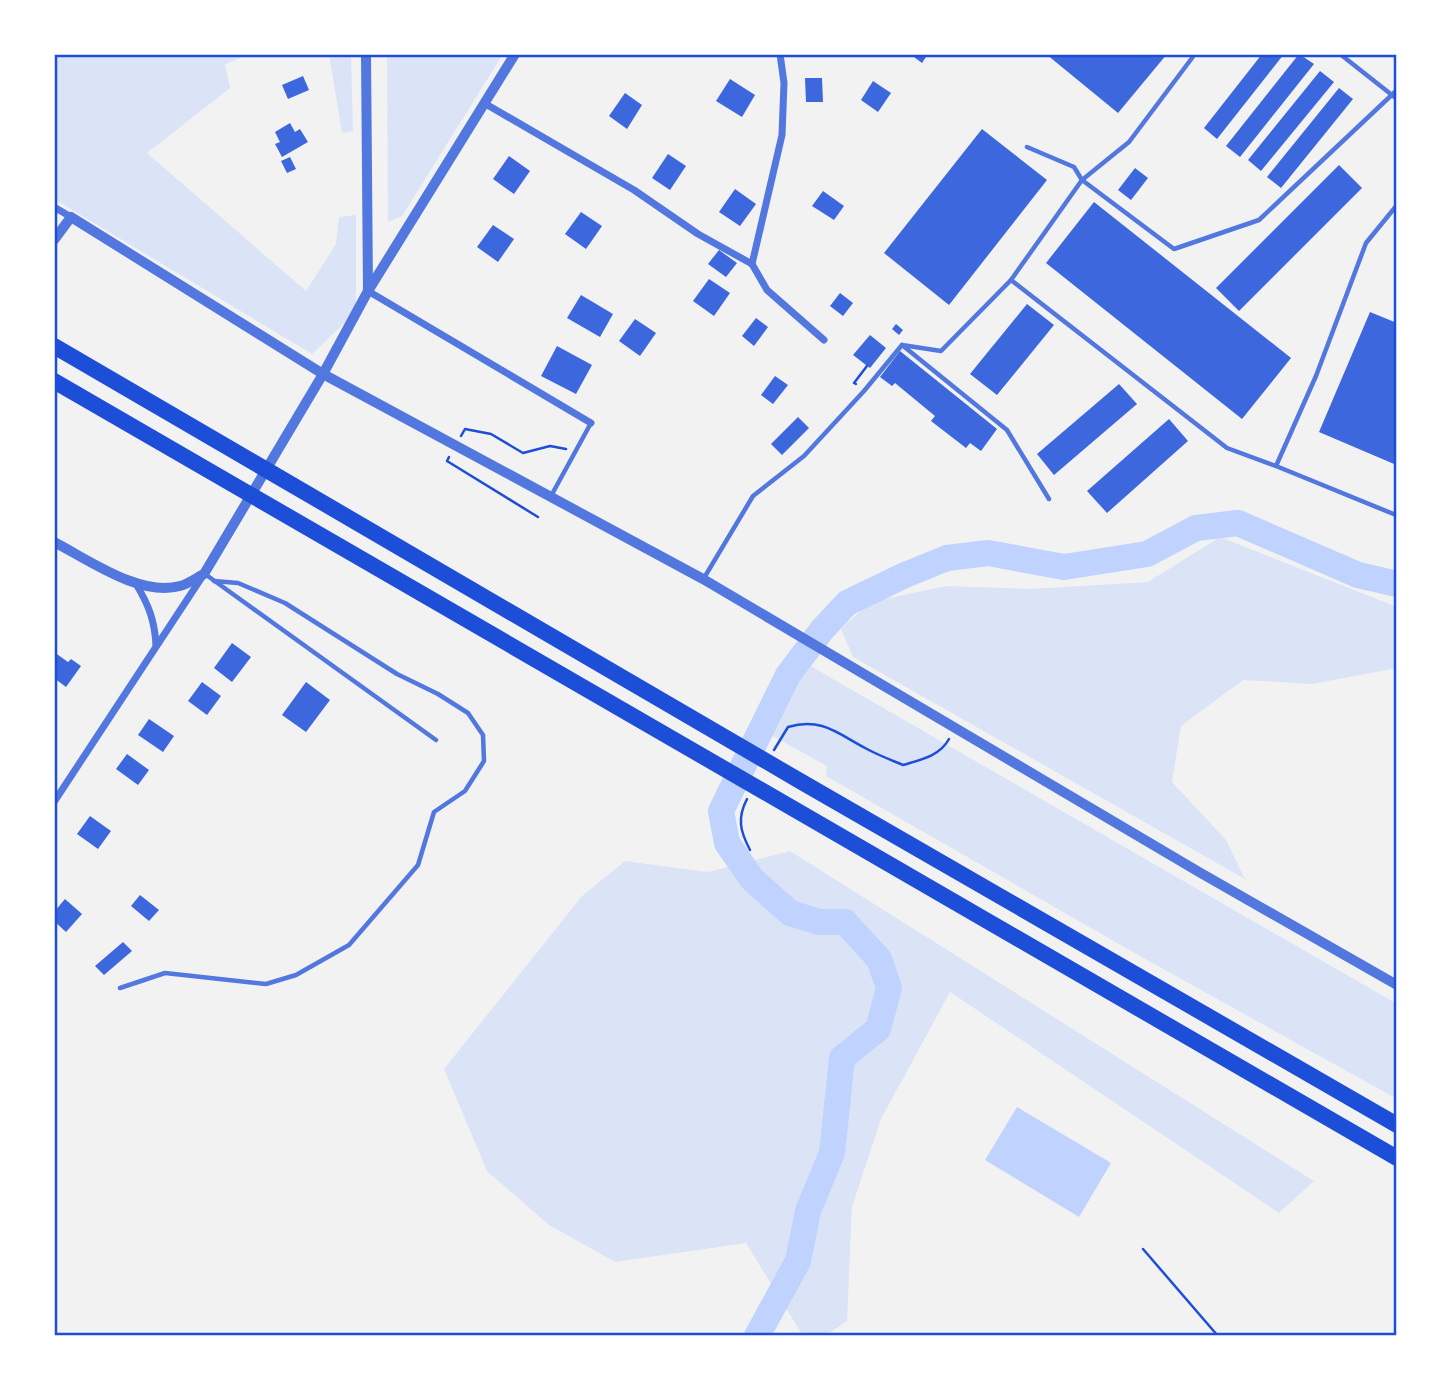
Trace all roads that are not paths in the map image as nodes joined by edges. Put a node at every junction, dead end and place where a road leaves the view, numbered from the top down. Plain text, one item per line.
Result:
1 (366, 54) edge
2 (514, 54) edge
3 (780, 54) edge
4 (1195, 54) edge
5 (1340, 54) edge
6 (1397, 90) edge
7 (1394, 97) edge
8 (484, 103) junction
9 (1027, 146) dead end
10 (1082, 180) junction
11 (1397, 205) edge
12 (54, 207) edge
13 (71, 217) junction
14 (54, 240) edge
15 (752, 264) junction
16 (1011, 280) junction
17 (368, 291) junction
18 (824, 340) dead end
19 (902, 345) junction
20 (54, 346) edge
21 (323, 374) junction
22 (54, 381) edge
23 (591, 423) joint
24 (1276, 466) junction
25 (550, 497) junction
26 (1049, 499) dead end
27 (1397, 514) edge
28 (54, 541) edge
29 (204, 574) junction
30 (703, 579) junction
31 (214, 581) junction
32 (136, 584) junction
33 (156, 647) junction
34 (436, 740) dead end
35 (54, 802) edge
36 (1397, 985) edge
37 (120, 988) dead end
38 (1397, 1125) edge
39 (1397, 1158) edge

1 - 17 street
2 - 8 street
3 - 15 street
4 - 10 lane
5 - 7 lane
6 - 7 lane
7 - 10 lane
8 - 15 street
8 - 17 street
9 - 10 lane
10 - 16 lane
11 - 24 lane
12 - 13 street
13 - 14 street
13 - 21 street
15 - 18 street
16 - 19 lane
16 - 24 lane
17 - 21 street
17 - 23 street
19 - 26 lane
19 - 30 lane
20 - 38 highway
21 - 25 street
21 - 29 street
22 - 39 highway
23 - 25 lane
24 - 27 lane
25 - 30 street
28 - 32 street
29 - 31 lane
29 - 32 street
29 - 33 street
30 - 36 street
31 - 34 lane
31 - 37 lane
32 - 33 street
33 - 35 street

